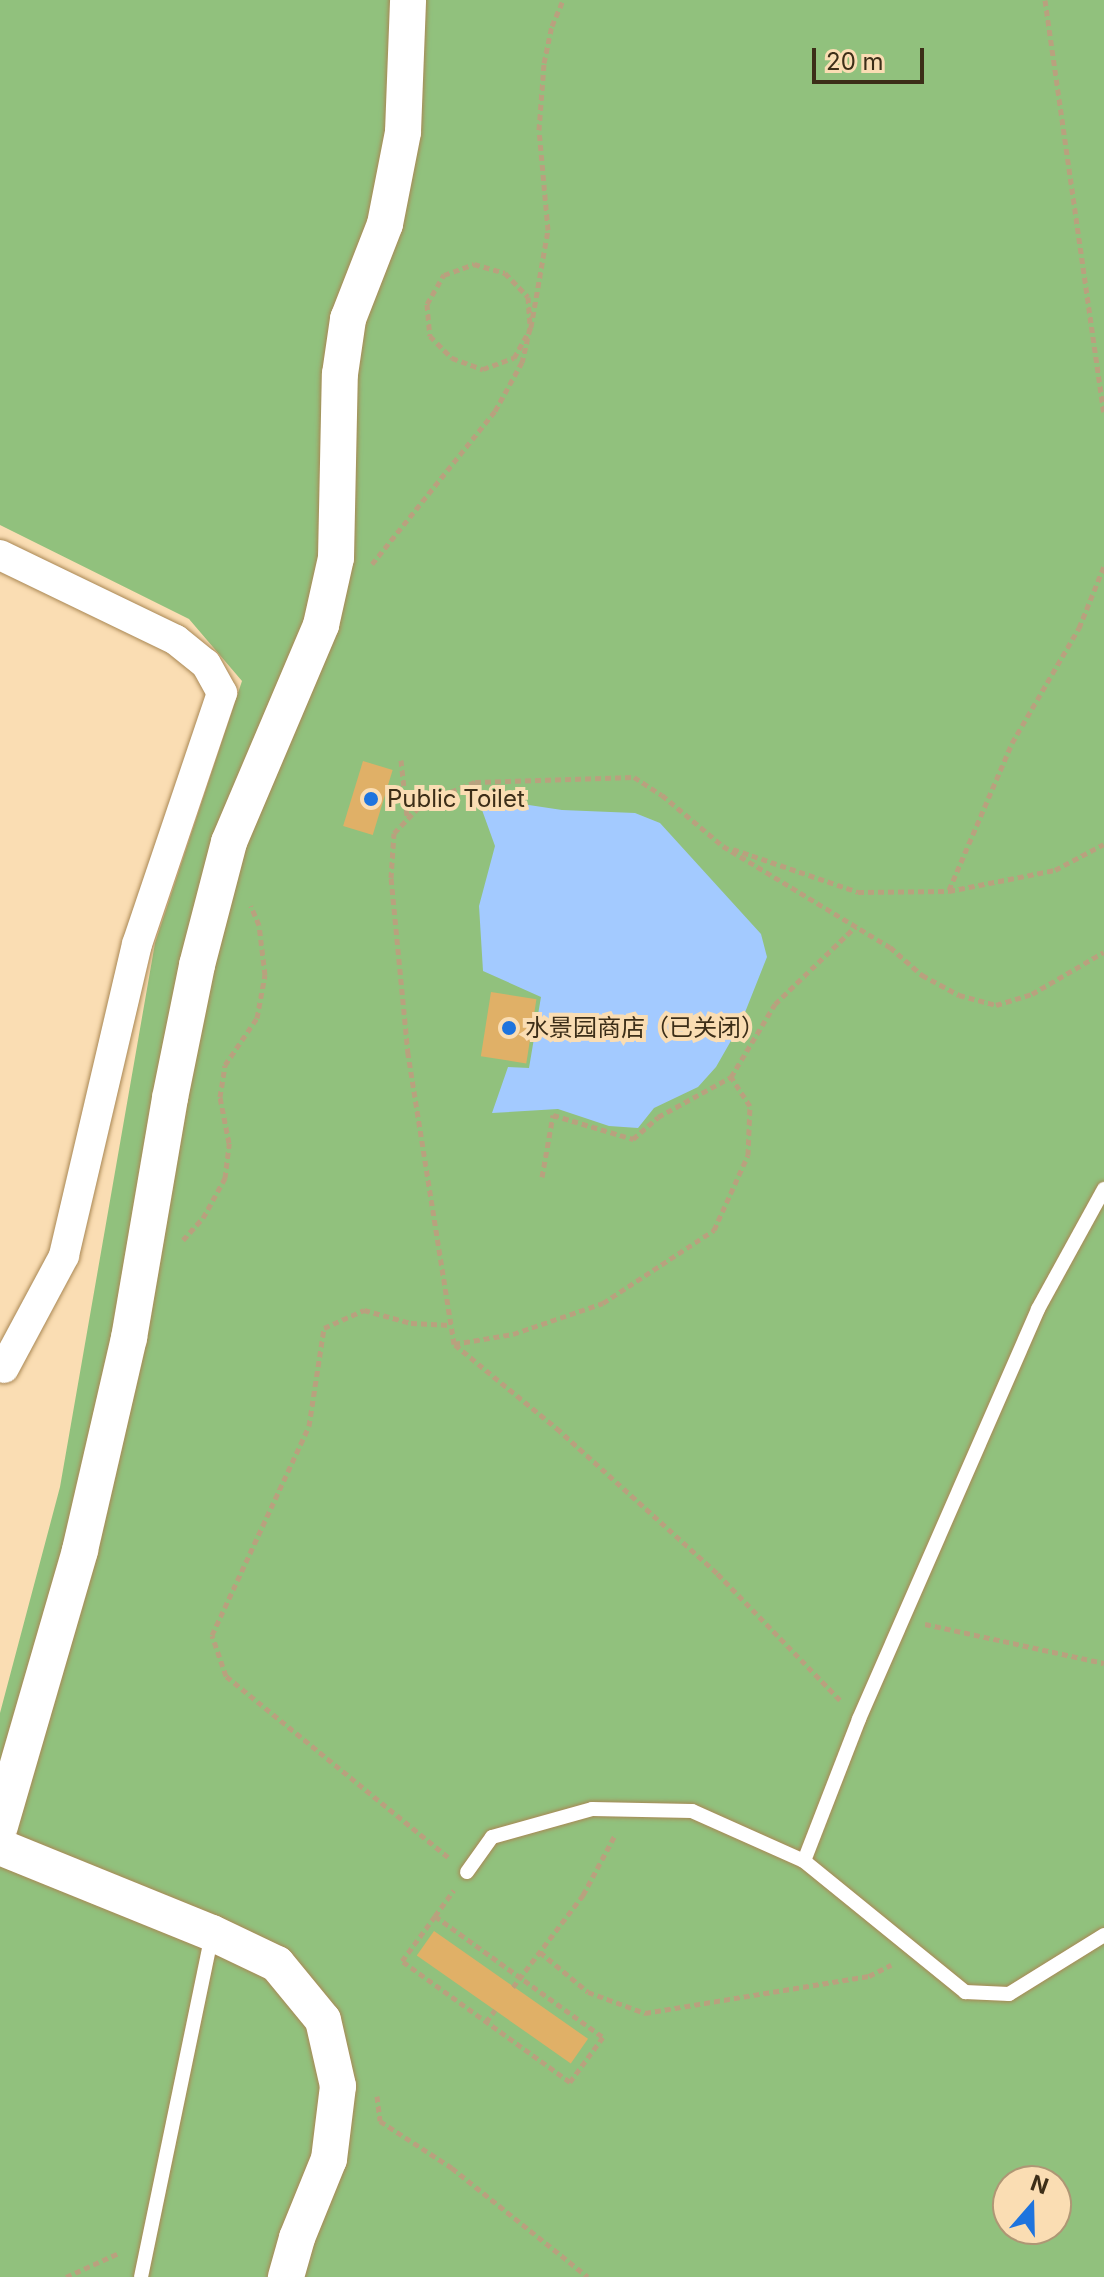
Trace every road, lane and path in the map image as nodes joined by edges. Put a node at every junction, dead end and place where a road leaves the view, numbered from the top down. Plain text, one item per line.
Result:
1 (408, 0) edge
2 (563, 0) edge
3 (1045, 0) edge
4 (1104, 412) edge
5 (0, 555) edge
6 (1104, 566) edge
7 (364, 574) dead end
8 (401, 760) dead end
9 (407, 817) junction
10 (1104, 844) edge
11 (723, 846) junction
12 (949, 891) junction
13 (247, 897) dead end
14 (856, 926) junction
15 (1104, 952) edge
16 (731, 1077) junction
17 (542, 1177) dead end
18 (1104, 1189) edge
19 (178, 1246) dead end
20 (451, 1325) junction
21 (454, 1344) junction
22 (4, 1368) dead end
23 (902, 1619) junction
24 (1104, 1663) edge
25 (859, 1719) junction
26 (629, 1810) junction
27 (0, 1826) edge
28 (0, 1847) edge
29 (804, 1861) junction
30 (467, 1872) junction
31 (435, 1916) junction
32 (212, 1933) junction
33 (1104, 1935) edge
34 (540, 1952) junction
35 (916, 1953) junction
36 (520, 1977) junction
37 (513, 1987) dead end
38 (495, 2010) dead end
39 (486, 2022) junction
40 (375, 2084) dead end
41 (148, 2240) junction
42 (66, 2277) edge
43 (141, 2277) edge
44 (286, 2277) edge
45 (588, 2277) edge

1 - 27 street
2 - 7 path, bridge
3 - 4 path
5 - 22 street
6 - 12 path
8 - 9 path
9 - 11 path
9 - 20 path
10 - 12 path
11 - 12 path
11 - 14 path
13 - 19 path
14 - 15 path
14 - 16 path
16 - 17 path
16 - 21 path
18 - 23 lane
20 - 21 path
20 - 30 path
21 - 25 path
23 - 24 path
23 - 25 lane
25 - 29 lane
26 - 29 lane
26 - 30 lane
26 - 34 path
28 - 32 street
29 - 35 lane
30 - 31 path
31 - 36 path
31 - 39 path
32 - 41 lane
32 - 44 street
33 - 35 lane
34 - 35 path
34 - 36 path
36 - 37 path
36 - 39 path
38 - 39 path
40 - 45 path
41 - 42 path
41 - 43 lane

